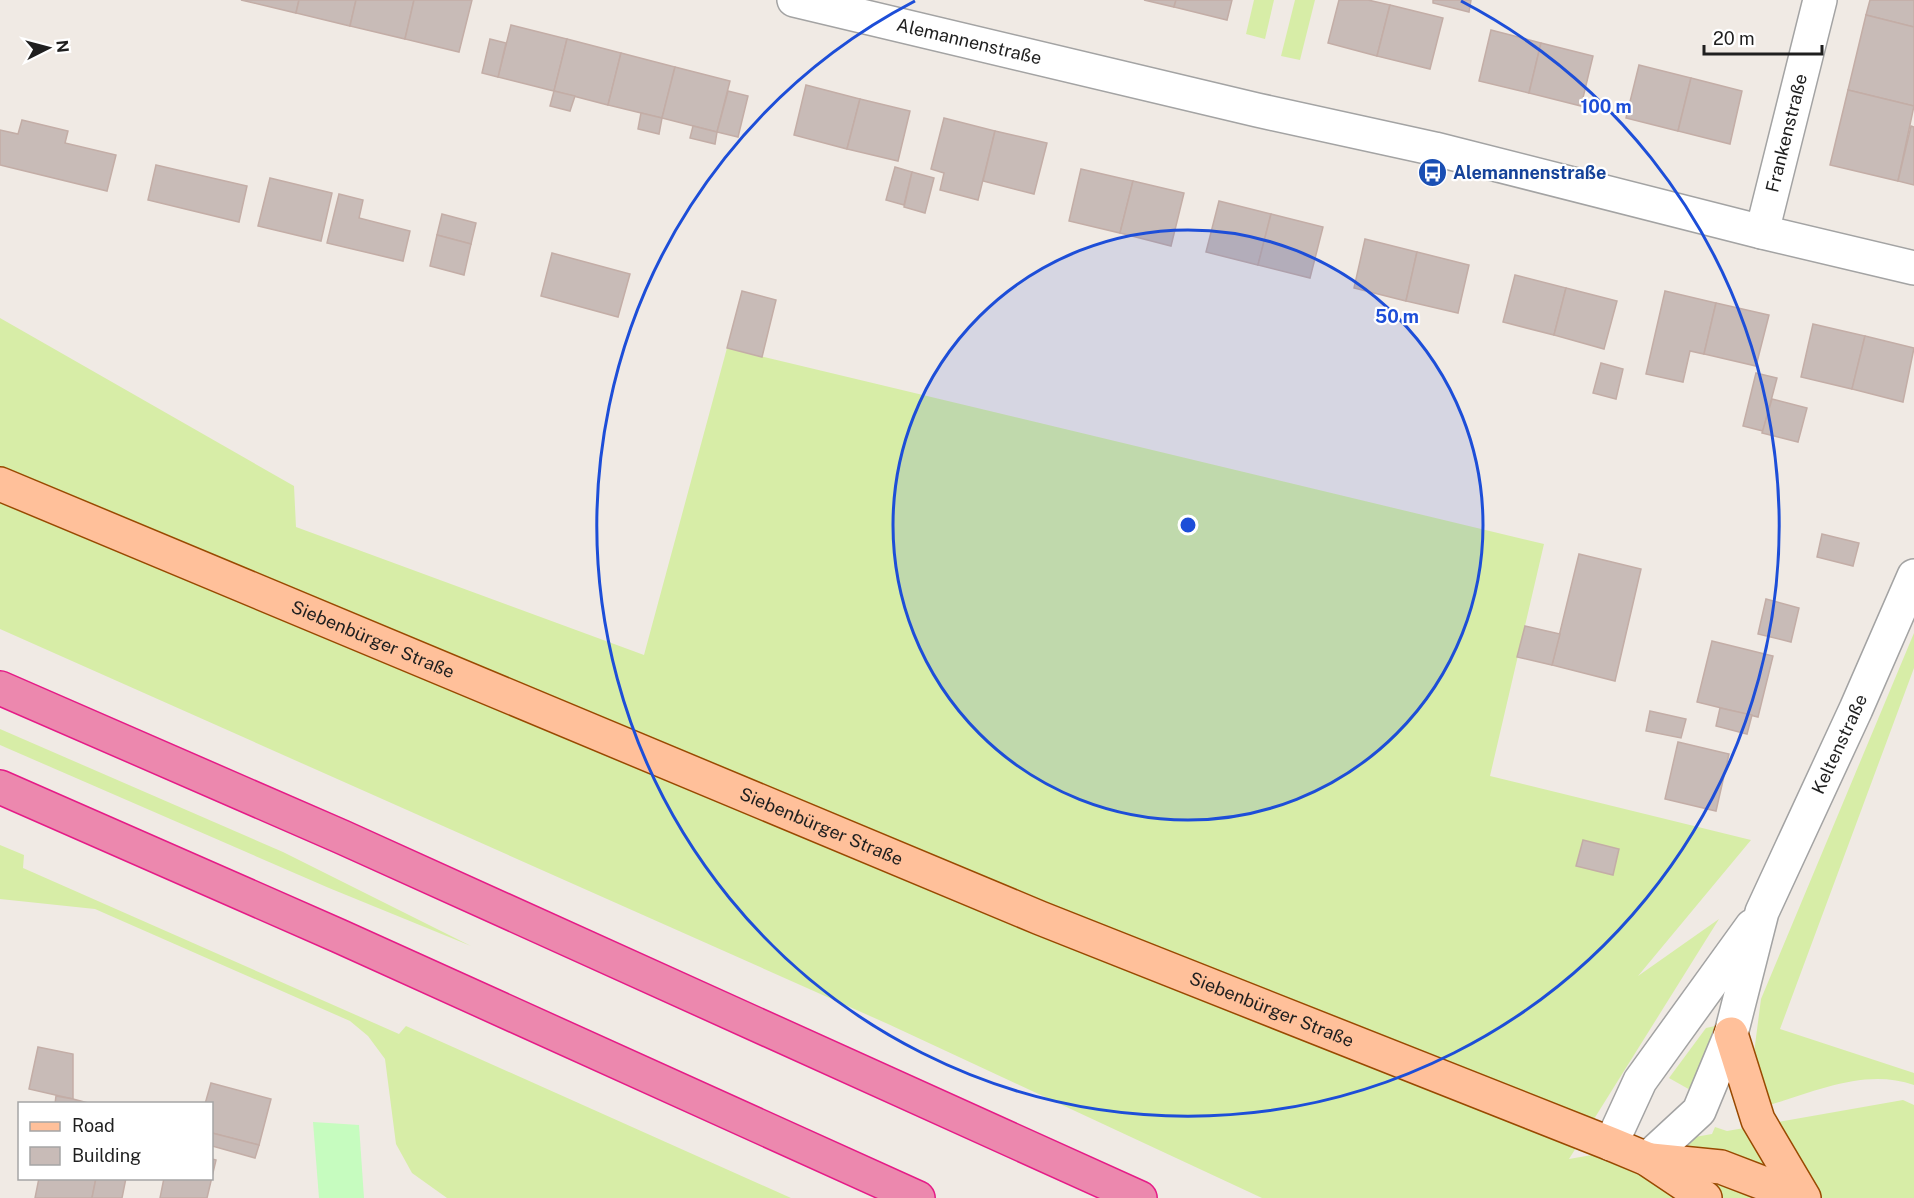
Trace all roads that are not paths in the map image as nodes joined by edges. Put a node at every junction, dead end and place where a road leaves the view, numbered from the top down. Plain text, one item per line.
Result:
1 (794, 0) edge
2 (1820, 0) edge
3 (1762, 232) junction
4 (1914, 267) edge
5 (0, 484) edge
6 (1914, 576) edge
7 (0, 688) edge
8 (0, 787) edge
9 (1762, 912) junction
10 (1731, 1034) junction
11 (1611, 1144) junction
12 (1647, 1159) junction
13 (918, 1198) edge
14 (1140, 1198) edge
15 (1705, 1198) edge
16 (1803, 1198) edge

1 - 3 street, Alemannenstraße
2 - 3 street, Frankenstraße
3 - 4 street, Alemannenstraße
5 - 11 main road, Siebenbürger Straße
6 - 9 street, Keltenstraße
7 - 14 highway
8 - 13 highway
9 - 10 street, Keltenstraße
9 - 11 street, Keltenstraße
10 - 12 street, Keltenstraße
10 - 16 main road
11 - 12 main road, Siebenbürger Straße
12 - 15 main road, Siebenbürger Straße
12 - 16 main road, Siebenbürger Straße

